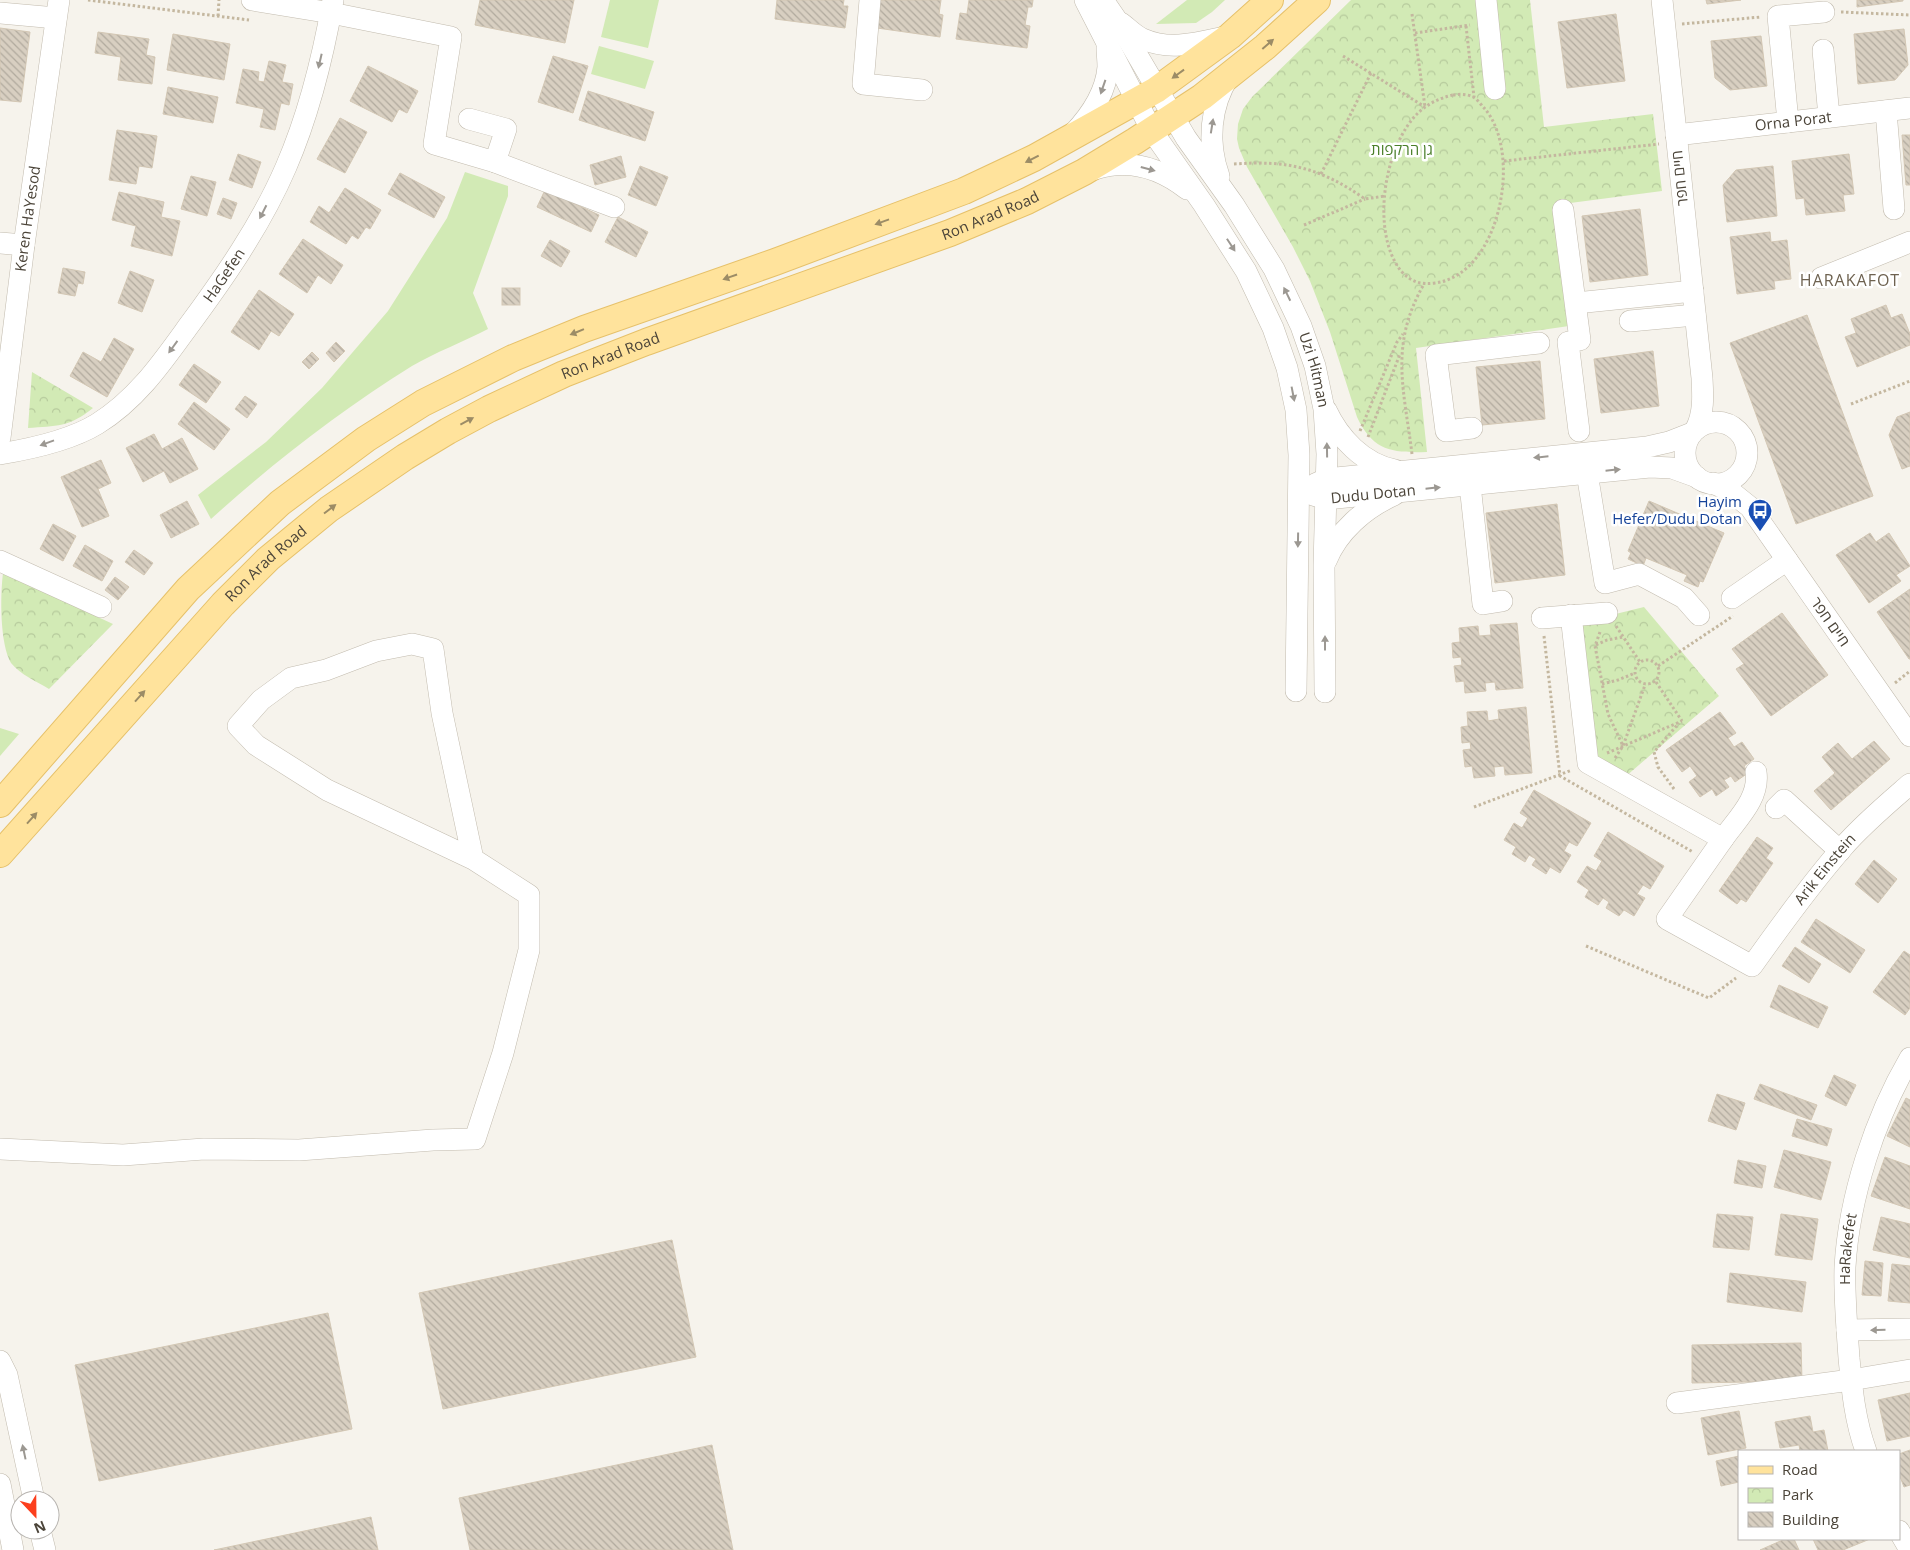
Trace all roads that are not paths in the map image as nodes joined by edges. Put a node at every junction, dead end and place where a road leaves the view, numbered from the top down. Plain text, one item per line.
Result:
1 (870, 0) edge
2 (1085, 0) edge
3 (1103, 0) edge
4 (1270, 0) edge
5 (1317, 0) edge
6 (1486, 0) edge
7 (1662, 0) edge
8 (332, 6) edge
9 (57, 9) edge
10 (253, 10) edge
11 (1824, 12) road end
12 (0, 13) edge
13 (1116, 19) junction
14 (1230, 36) junction
15 (1106, 39) junction
16 (1823, 50) dead end
17 (1230, 75) junction
18 (1495, 89) dead end
19 (922, 90) dead end
20 (1146, 96) junction
21 (1910, 108) edge
22 (1886, 111) junction
23 (1829, 117) junction
24 (469, 119) dead end
25 (1788, 122) junction
26 (1162, 124) junction
27 (1676, 138) junction
28 (1069, 139) junction
29 (495, 162) junction
30 (1084, 172) junction
31 (1204, 204) junction
32 (1234, 205) junction
33 (614, 207) dead end
34 (1894, 209) dead end
35 (1563, 210) dead end
36 (1910, 242) edge
37 (0, 243) edge
38 (24, 245) junction
39 (1821, 278) dead end
40 (1692, 292) junction
41 (1576, 303) junction
42 (1695, 315) junction
43 (1630, 321) dead end
44 (1538, 343) dead end
45 (1699, 356) junction
46 (1322, 400) junction
47 (1472, 428) dead end
48 (0, 429) edge
49 (1736, 429) junction
50 (1580, 431) dead end
51 (1694, 431) junction
52 (0, 454) edge
53 (1745, 462) junction
54 (1587, 473) junction
55 (1408, 477) junction
56 (1705, 480) junction
57 (1470, 484) junction
58 (1326, 489) junction
59 (1299, 491) junction
60 (1750, 507) junction
61 (1786, 560) junction
62 (0, 561) edge
63 (1324, 566) junction
64 (1502, 601) dead end
65 (1736, 605) road end
66 (101, 607) dead end
67 (1608, 613) road end
68 (1571, 615) junction
69 (1699, 615) dead end
70 (1542, 618) dead end
71 (1296, 691) dead end
72 (1325, 692) dead end
73 (1910, 736) edge
74 (1756, 772) dead end
75 (1910, 784) edge
76 (0, 804) edge
77 (1776, 808) dead end
78 (1723, 839) junction
79 (1840, 850) junction
80 (0, 854) edge
81 (473, 859) junction
82 (1908, 1066) edge
83 (0, 1150) edge
84 (1910, 1329) edge
85 (1847, 1330) junction
86 (0, 1362) edge
87 (1910, 1370) edge
88 (1851, 1380) junction
89 (1677, 1403) dead end
90 (1866, 1450) edge
91 (0, 1484) edge
92 (32, 1490) edge
93 (1900, 1533) edge
94 (13, 1550) edge
95 (1910, 1550) edge

1 - 19 street
2 - 15 street
3 - 13 street
4 - 14 main road
17 -> 5 main road, Ron Arad Road
6 - 18 street
7 - 27 street, חיים חפר
8 - 10 street
8 - 29 street
8 -> 52 street, HaGefen
9 - 12 street
9 - 38 street, Keren HaYesod
11 - 25 street
13 - 14 street
13 - 20 street
14 -> 20 main road
15 - 20 street
15 -> 28 street
16 - 23 street
17 - 26 main road, Ron Arad Road
32 -> 17 street
20 - 26 street, Uzi Hitman
20 - 28 main road
21 - 22 street, Orna Porat
22 - 23 street, Orna Porat
22 - 34 street
23 - 25 street, Orna Porat
24 - 29 street
25 - 27 street, Orna Porat
26 - 30 main road, Ron Arad Road
26 - 31 street, Uzi Hitman
26 - 32 street, Uzi Hitman
27 - 40 street, חיים חפר
28 -> 76 main road
29 - 33 street
30 -> 31 street
80 -> 30 main road, Ron Arad Road
31 -> 59 street, Uzi Hitman
46 -> 32 street, Uzi Hitman
35 - 41 street
36 - 39 street
37 - 38 street
38 - 48 street, Keren HaYesod
40 - 41 street
40 - 42 street, חיים חפר
41 - 50 street
42 - 43 street
42 - 45 street, חיים חפר
44 - 47 street
45 - 49 street, חיים חפר
45 - 51 street, חיים חפר
46 - 55 street
58 -> 46 street, Uzi Hitman
49 - 51 street
49 - 53 street
51 -> 55 street, Dudu Dotan
51 - 56 street
53 - 56 street
53 - 60 street, חיים חפר
54 -> 56 street, Dudu Dotan
54 - 57 street, Dudu Dotan
54 - 69 street
55 -> 57 street, Dudu Dotan
55 - 58 street, Dudu Dotan
55 - 63 street
56 - 60 street, חיים חפר
57 - 64 street
58 - 59 street, Dudu Dotan
58 - 63 street, Uzi Hitman
59 -> 71 street, Uzi Hitman
60 - 61 street, חיים חפר
61 - 65 street
61 - 73 street, חיים חפר
62 - 66 street
72 -> 63 street, Uzi Hitman
67 - 68 street
68 - 70 street
68 - 78 street
74 - 78 street
75 - 79 street, Arik Einstein
77 - 79 street
78 - 79 street, Arik Einstein
81 - 81 street
81 - 83 street
82 - 85 street, HaRakefet
84 -> 85 street
85 - 88 street, HaRakefet
92 -> 86 street
87 - 88 street
88 - 89 street
88 - 90 street, HaRakefet
91 - 94 street
93 - 95 street

